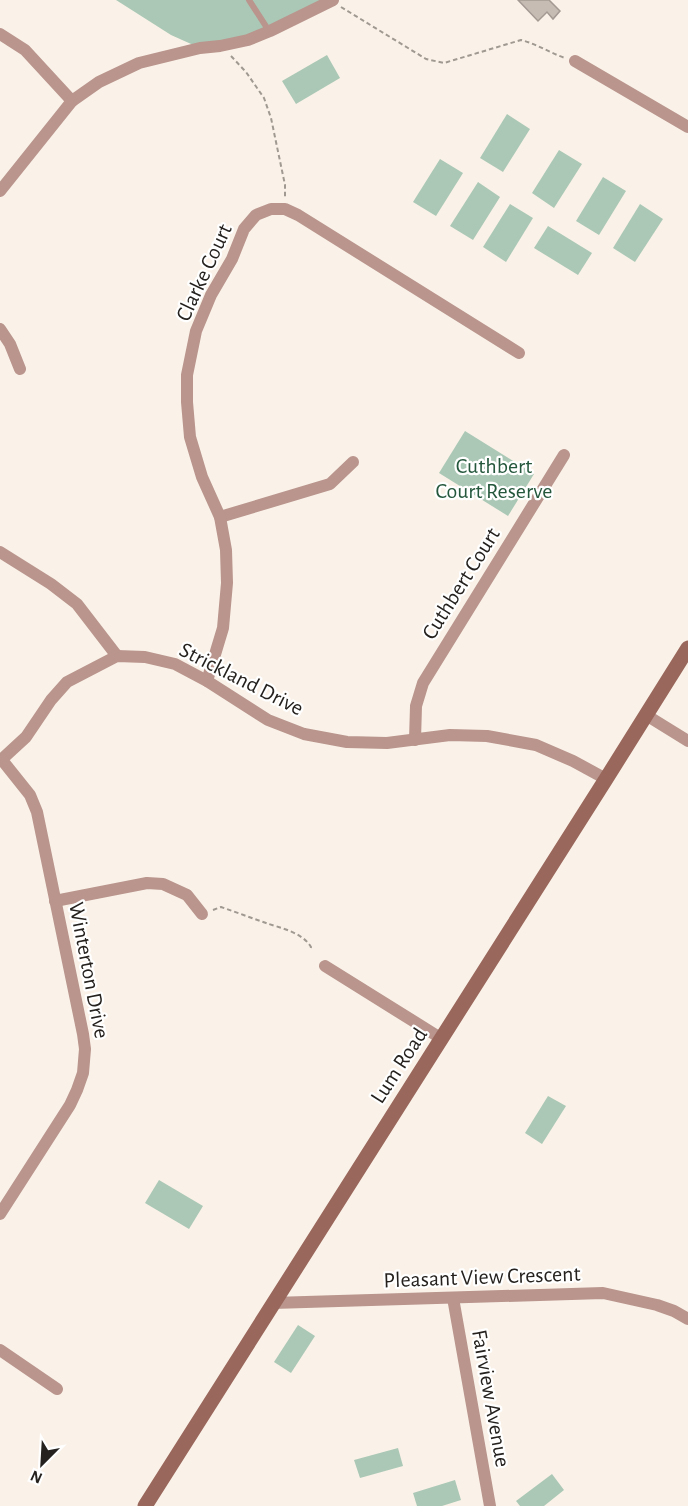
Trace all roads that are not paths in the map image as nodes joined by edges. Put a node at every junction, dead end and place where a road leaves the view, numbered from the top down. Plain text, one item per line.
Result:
1 (249, 0) edge
2 (332, 0) edge
3 (270, 31) junction
4 (0, 34) edge
5 (575, 61) road end
6 (72, 101) junction
7 (688, 127) edge
8 (0, 191) edge
9 (0, 329) edge
10 (519, 353) dead end
11 (20, 369) dead end
12 (564, 455) dead end
13 (353, 462) dead end
14 (220, 517) junction
15 (0, 552) edge
16 (688, 648) edge
17 (117, 656) junction
18 (207, 681) junction
19 (646, 715) junction
20 (416, 740) junction
21 (688, 741) edge
22 (1, 761) edge
23 (606, 779) junction
24 (55, 901) junction
25 (202, 914) road end
26 (325, 966) dead end
27 (442, 1039) junction
28 (0, 1214) edge
29 (453, 1298) junction
30 (273, 1303) junction
31 (688, 1319) edge
32 (0, 1350) edge
33 (57, 1389) dead end
34 (145, 1506) edge
35 (490, 1506) edge

1 - 3 lane
2 - 3 street
3 - 6 street
4 - 6 street
5 - 7 street
6 - 8 street
9 - 11 street
10 - 14 street, Clarke Court
12 - 20 street, Cuthbert Court
13 - 14 street
14 - 18 street, Clarke Court
15 - 17 street
16 - 19 street, Lum Road
17 - 18 street, Strickland Drive
17 - 22 street
18 - 20 street, Strickland Drive
19 - 21 street
19 - 23 street, Lum Road
20 - 23 street, Strickland Drive
22 - 24 street, Winterton Drive
23 - 27 street, Lum Road
24 - 25 street
24 - 28 street, Winterton Drive
26 - 27 street
27 - 30 street, Lum Road
29 - 30 street, Pleasant View Crescent
29 - 31 street, Pleasant View Crescent
29 - 35 street, Fairview Avenue
30 - 34 street, Lum Road
32 - 33 street

